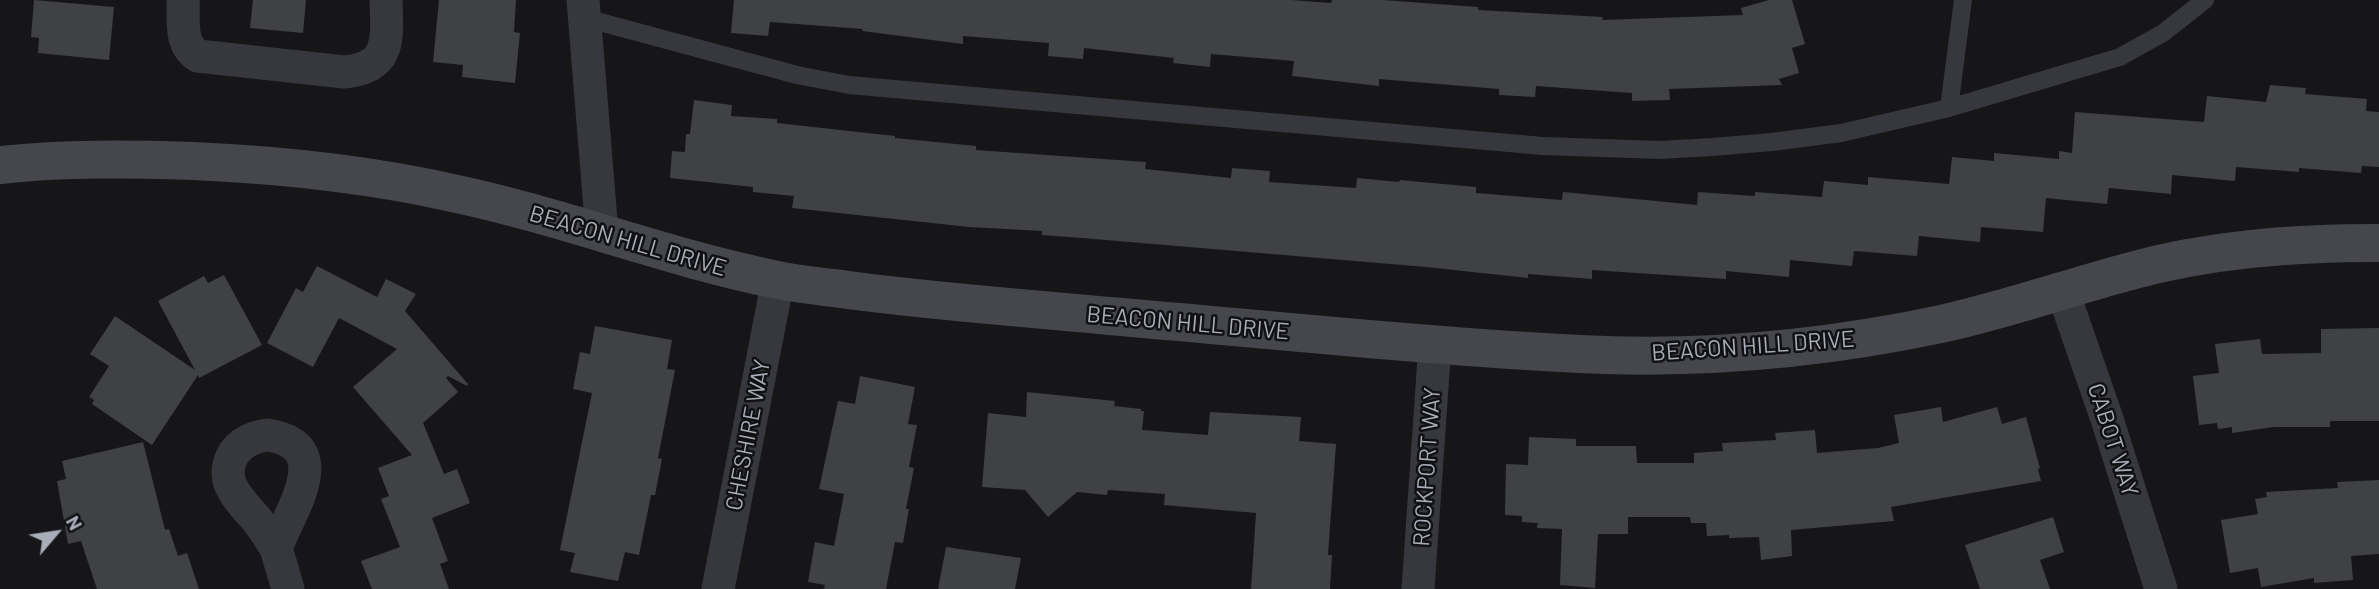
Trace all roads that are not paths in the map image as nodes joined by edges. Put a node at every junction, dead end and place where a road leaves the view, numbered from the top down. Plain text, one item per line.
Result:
1 (183, 0) edge
2 (386, 0) edge
3 (1963, 0) edge
4 (2205, 0) edge
5 (584, 9) edge
6 (1949, 108) junction
7 (0, 165) edge
8 (603, 233) junction
9 (2379, 243) edge
10 (778, 280) junction
11 (2063, 292) junction
12 (1435, 344) junction
13 (276, 548) dead end
14 (288, 589) edge
15 (719, 589) edge
16 (1418, 589) edge
17 (2161, 589) edge

1 - 2 street
3 - 6 lane
4 - 6 lane
5 - 6 lane
5 - 8 street
7 - 8 street, BEACON HILL DRIVE
8 - 10 street, BEACON HILL DRIVE
9 - 11 street, BEACON HILL DRIVE
10 - 12 street, BEACON HILL DRIVE
10 - 15 street, CHESHIRE WAY
11 - 12 street, BEACON HILL DRIVE
11 - 17 street, CABOT WAY
12 - 16 street, ROCKPORT WAY
13 - 14 street

